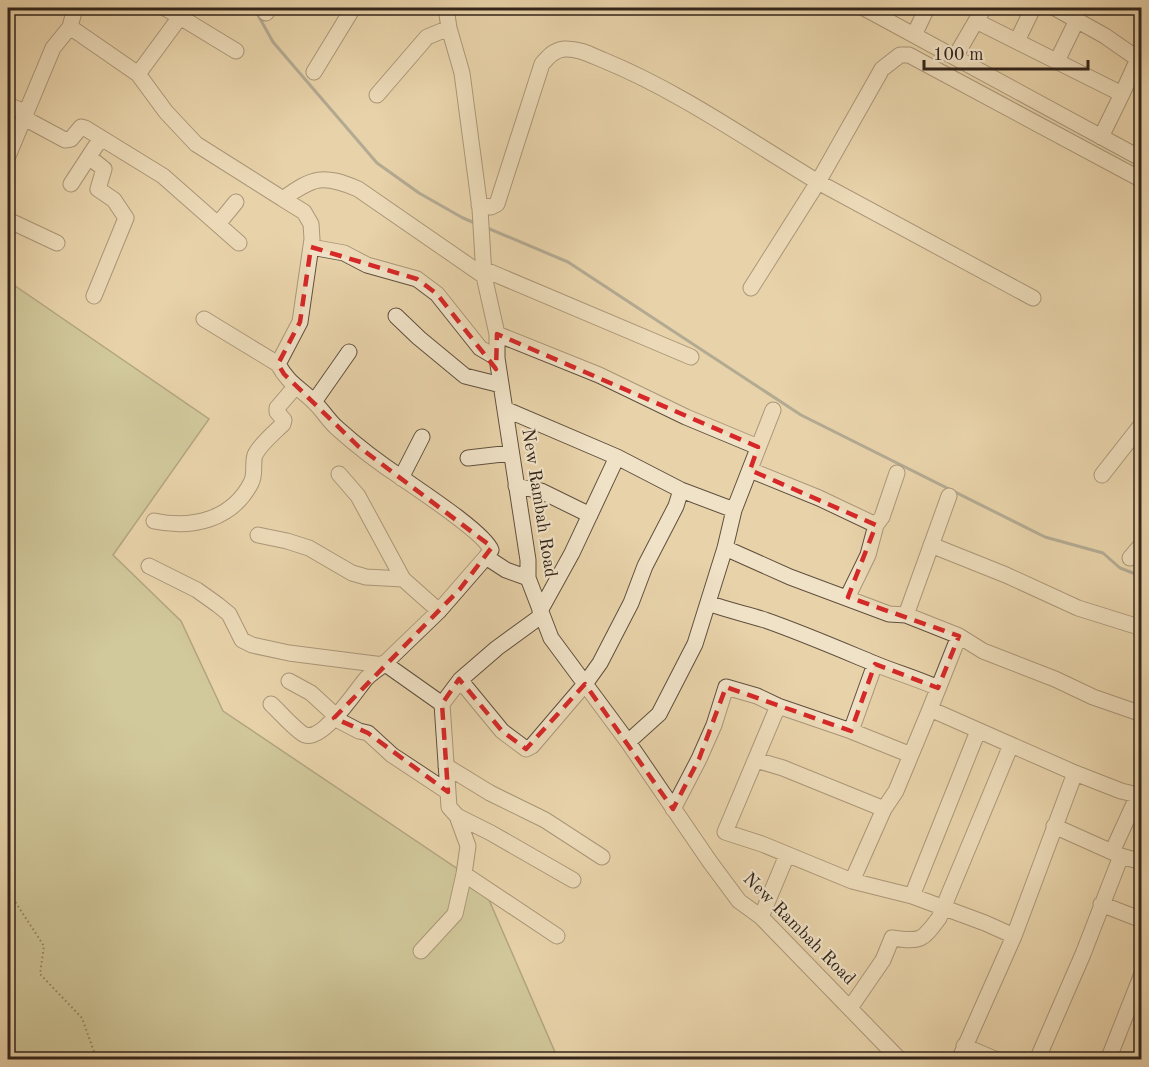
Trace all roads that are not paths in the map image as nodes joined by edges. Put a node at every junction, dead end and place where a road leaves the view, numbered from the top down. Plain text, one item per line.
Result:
1 (75, 8) edge
2 (165, 8) edge
3 (353, 8) edge
4 (446, 8) edge
5 (864, 8) edge
6 (927, 8) edge
7 (1033, 8) edge
8 (1055, 8) edge
9 (980, 14) edge
10 (180, 17) junction
11 (1077, 20) junction
12 (70, 27) junction
13 (449, 28) junction
14 (914, 35) junction
15 (1017, 41) junction
16 (236, 51) dead end
17 (955, 57) junction
18 (1140, 60) edge
19 (1056, 61) junction
20 (314, 72) dead end
21 (138, 74) junction
22 (1122, 94) junction
23 (377, 95) dead end
24 (8, 105) edge
25 (25, 115) junction
26 (1101, 137) junction
27 (101, 138) junction
28 (1139, 152) edge
29 (8, 156) edge
30 (88, 157) junction
31 (1142, 180) edge
32 (818, 182) junction
33 (71, 183) dead end
34 (283, 199) junction
35 (236, 202) dead end
36 (479, 207) junction
37 (8, 220) edge
38 (218, 224) junction
39 (57, 243) dead end
40 (239, 243) dead end
41 (311, 247) junction
42 (484, 267) junction
43 (751, 288) dead end
44 (94, 296) dead end
45 (1033, 298) dead end
46 (396, 315) dead end
47 (204, 319) dead end
48 (497, 334) junction
49 (348, 352) dead end
50 (691, 357) dead end
51 (496, 358) junction
52 (278, 364) junction
53 (501, 385) junction
54 (295, 387) junction
55 (314, 402) junction
56 (505, 408) junction
57 (772, 410) dead end
58 (1142, 424) edge
59 (422, 437) dead end
60 (759, 447) junction
61 (512, 453) junction
62 (617, 457) junction
63 (468, 458) dead end
64 (750, 470) junction
65 (897, 473) dead end
66 (339, 474) dead end
67 (1102, 475) dead end
68 (401, 478) junction
69 (516, 486) junction
70 (681, 490) junction
71 (949, 496) dead end
72 (734, 510) junction
73 (590, 515) junction
74 (154, 520) dead end
75 (876, 525) junction
76 (258, 535) dead end
77 (1142, 544) edge
78 (931, 545) junction
79 (725, 548) junction
80 (486, 557) junction
81 (1130, 558) dead end
82 (150, 566) dead end
83 (403, 579) junction
84 (528, 579) junction
85 (848, 597) junction
86 (708, 603) junction
87 (439, 610) junction
88 (540, 613) junction
89 (906, 615) junction
90 (1142, 628) edge
91 (959, 636) junction
92 (383, 664) junction
93 (875, 664) junction
94 (460, 680) junction
95 (289, 681) dead end
96 (585, 684) junction
97 (938, 688) junction
98 (271, 704) dead end
99 (442, 704) junction
100 (778, 706) junction
101 (930, 709) junction
102 (1142, 714) edge
103 (335, 717) junction
104 (851, 731) junction
105 (978, 731) junction
106 (628, 742) junction
107 (1011, 745) junction
108 (911, 755) junction
109 (756, 760) junction
110 (446, 766) junction
111 (1075, 773) junction
112 (448, 792) junction
113 (1140, 796) edge
114 (673, 809) junction
115 (885, 809) junction
116 (457, 816) junction
117 (1054, 826) junction
118 (1117, 854) junction
119 (787, 855) junction
120 (602, 857) dead end
121 (1142, 862) edge
122 (464, 874) junction
123 (573, 880) dead end
124 (852, 881) junction
125 (912, 896) junction
126 (1101, 904) junction
127 (943, 908) junction
128 (761, 917) junction
129 (1142, 920) edge
130 (557, 936) dead end
131 (1014, 936) junction
132 (421, 951) dead end
133 (1142, 974) edge
134 (850, 1008) junction
135 (962, 1053) edge
136 (900, 1059) edge
137 (997, 1059) edge
138 (1037, 1059) edge
139 (1108, 1059) edge

1 - 12 street
2 - 10 street
3 - 20 street
4 - 13 street, New Rambah Road
5 - 14 street
6 - 14 street
7 - 15 street
8 - 11 street
9 - 15 street
9 - 17 street
10 - 16 street
10 - 21 street
11 - 18 street
11 - 19 street
12 - 21 street
12 - 25 street
13 - 23 street
13 - 36 street, New Rambah Road
14 - 17 street
15 - 19 street
17 - 26 street
18 - 22 street
19 - 22 street
21 - 34 street
22 - 26 street
24 - 25 street
25 - 27 street
25 - 29 street
26 - 28 street
27 - 30 street
27 - 38 street
30 - 33 street
30 - 44 street
31 - 32 street
32 - 36 street
32 - 43 street
32 - 45 street
34 - 41 street
34 - 42 street
35 - 38 street
36 - 42 street, New Rambah Road
37 - 39 street
38 - 40 street
41 - 51 street
41 - 52 street
42 - 48 street, New Rambah Road
42 - 50 street
46 - 53 street
47 - 52 street
48 - 51 street, New Rambah Road
48 - 60 street
49 - 55 street
51 - 53 street, New Rambah Road
52 - 54 street
53 - 56 street, New Rambah Road
54 - 55 street
54 - 74 street
55 - 68 street
56 - 61 street, New Rambah Road
56 - 62 street
57 - 60 street
58 - 67 street
59 - 68 street
60 - 64 street
61 - 63 street
61 - 69 street, New Rambah Road
62 - 70 street
62 - 73 street
64 - 72 street
64 - 75 street
65 - 75 street
66 - 83 street
68 - 80 street
69 - 73 street
69 - 84 street, New Rambah Road
70 - 72 street
70 - 96 street
71 - 78 street
72 - 79 street
73 - 88 street
75 - 85 street
76 - 83 street
77 - 81 street
78 - 89 street
78 - 90 street
79 - 85 street
79 - 86 street
80 - 84 street
80 - 87 street
82 - 92 street
83 - 87 street
84 - 88 street, New Rambah Road
85 - 89 street
86 - 93 street
86 - 106 street
87 - 92 street
88 - 94 street
88 - 96 street, New Rambah Road
89 - 91 street
91 - 97 street
91 - 102 street
92 - 99 street
92 - 103 street
93 - 97 street
93 - 104 street
94 - 96 street
94 - 99 street
95 - 103 street
96 - 106 street, New Rambah Road
97 - 101 street
98 - 103 street
99 - 110 street
100 - 104 street
100 - 109 street
100 - 114 street
101 - 105 street
101 - 108 street
103 - 112 street
104 - 108 street
105 - 107 street
105 - 125 street
106 - 114 street, New Rambah Road
107 - 111 street
107 - 127 street
108 - 115 street
109 - 115 street
109 - 119 street
110 - 112 street
110 - 120 street
111 - 113 street
111 - 117 street
112 - 116 street
113 - 118 street
114 - 128 street, New Rambah Road
115 - 124 street
116 - 122 street
116 - 123 street
117 - 118 street
117 - 131 street
118 - 121 street
118 - 126 street
119 - 124 street
119 - 128 street
122 - 130 street
122 - 132 street
124 - 125 street
125 - 127 street
126 - 129 street
126 - 138 street
127 - 131 street
127 - 134 street
128 - 134 street, New Rambah Road
131 - 135 street
133 - 139 street
134 - 136 street, New Rambah Road
135 - 137 street

